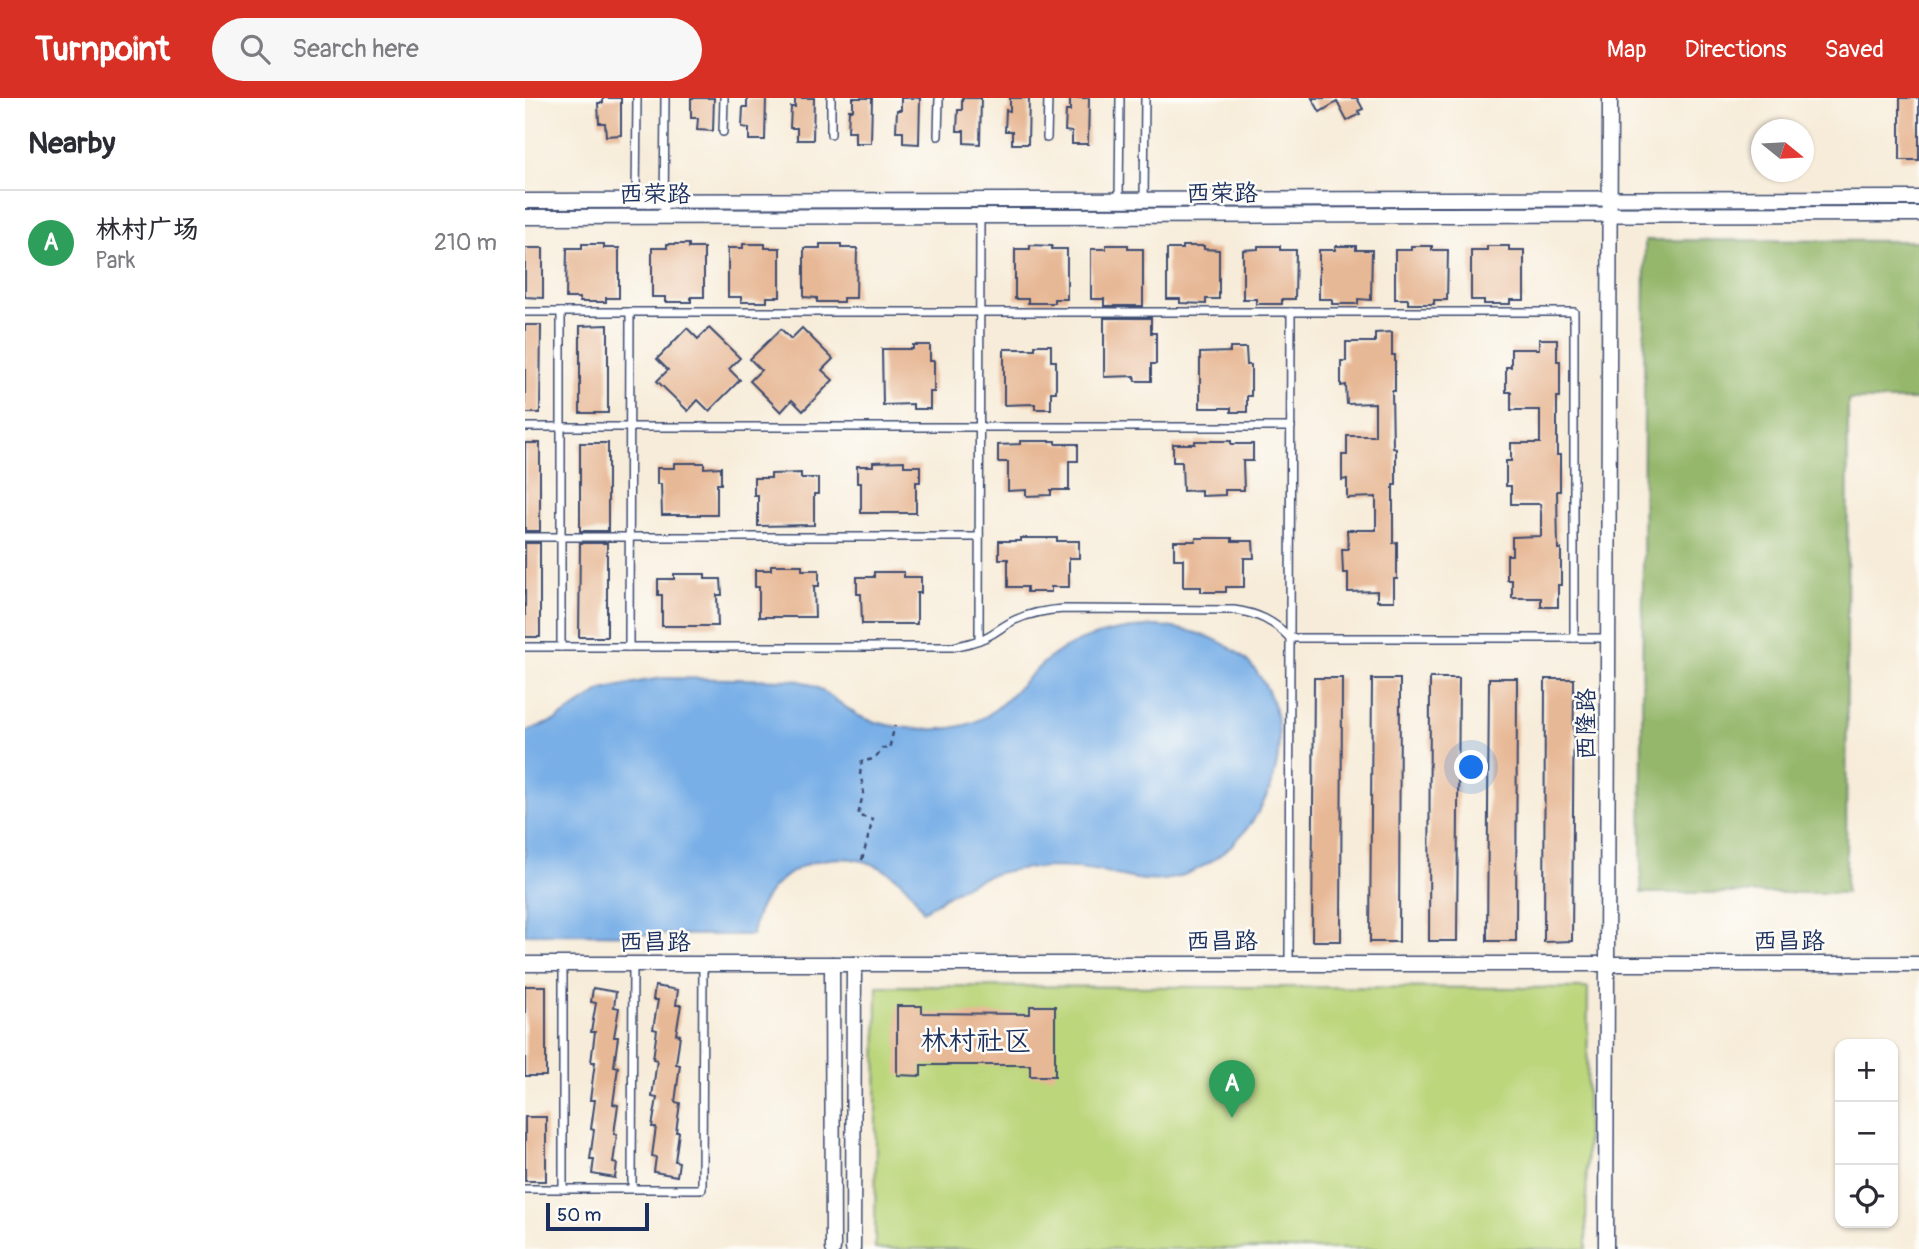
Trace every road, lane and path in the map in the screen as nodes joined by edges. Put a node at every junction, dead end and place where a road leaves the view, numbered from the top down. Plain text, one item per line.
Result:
1 (637, 98) edge
2 (665, 98) edge
3 (724, 98) edge
4 (831, 98) edge
5 (939, 98) edge
6 (1048, 98) edge
7 (1120, 98) edge
8 (1145, 98) edge
9 (1610, 98) edge
10 (723, 132) dead end
11 (831, 134) dead end
12 (938, 136) dead end
13 (1047, 138) dead end
14 (1919, 198) edge
15 (1610, 199) junction
16 (980, 200) junction
17 (1119, 200) junction
18 (1144, 200) junction
19 (525, 201) edge
20 (636, 201) junction
21 (664, 201) junction
22 (1919, 214) edge
23 (1610, 215) junction
24 (636, 216) junction
25 (664, 216) junction
26 (980, 216) junction
27 (1119, 216) junction
28 (1144, 216) junction
29 (525, 217) edge
30 (525, 312) edge
31 (561, 312) junction
32 (630, 312) junction
33 (980, 312) junction
34 (1291, 312) junction
35 (525, 427) edge
36 (561, 427) junction
37 (630, 427) junction
38 (979, 427) junction
39 (1291, 427) junction
40 (525, 537) edge
41 (561, 537) junction
42 (630, 537) junction
43 (979, 537) junction
44 (1290, 638) junction
45 (1574, 638) junction
46 (1609, 638) junction
47 (979, 640) junction
48 (525, 647) edge
49 (561, 647) junction
50 (629, 647) junction
51 (895, 725) dead end
52 (862, 860) dead end
53 (525, 964) edge
54 (563, 964) junction
55 (633, 964) junction
56 (703, 964) junction
57 (832, 964) junction
58 (854, 964) junction
59 (1289, 964) junction
60 (1608, 964) junction
61 (1919, 964) edge
62 (632, 1188) junction
63 (525, 1189) edge
64 (563, 1189) junction
65 (833, 1249) edge
66 (853, 1249) edge
67 (1606, 1249) edge

1 - 20 lane
2 - 21 lane
3 - 10 lane
4 - 11 lane
5 - 12 lane
6 - 13 lane
7 - 17 lane
8 - 18 lane
9 - 15 street, 西隆路
14 - 15 street, 西荣路
15 - 18 street, 西荣路
15 - 23 street, 西隆路
16 - 17 street, 西荣路
16 - 21 street, 西荣路
16 - 26 lane
17 - 18 street, 西荣路
17 - 27 lane
18 - 28 lane
19 - 20 street, 西荣路
20 - 21 street, 西荣路
20 - 24 lane
21 - 25 lane
22 - 23 street, 西荣路
23 - 28 street, 西荣路
23 - 46 street, 西隆路
24 - 25 street, 西荣路
24 - 29 street, 西荣路
25 - 26 street, 西荣路
26 - 27 street, 西荣路
26 - 33 lane
27 - 28 street, 西荣路
30 - 31 lane
31 - 32 lane
31 - 36 lane
32 - 33 lane
32 - 37 lane
33 - 34 lane
33 - 38 lane
34 - 39 lane
34 - 45 lane
35 - 36 lane
36 - 37 lane
36 - 41 lane
37 - 38 lane
37 - 42 lane
38 - 39 lane
38 - 43 lane
39 - 44 lane
40 - 41 lane
41 - 42 lane
41 - 49 lane
42 - 43 lane
42 - 50 lane
43 - 47 lane
44 - 45 lane
44 - 47 lane
44 - 59 lane
45 - 46 lane
46 - 60 street, 西隆路
47 - 50 lane
48 - 49 lane
49 - 50 lane
51 - 52 path
53 - 54 street, 西昌路
54 - 55 street, 西昌路
54 - 64 lane
55 - 56 street, 西昌路
55 - 62 lane
56 - 57 street, 西昌路
56 - 62 lane
57 - 58 street, 西昌路
57 - 65 street
58 - 59 street, 西昌路
58 - 66 street
59 - 60 street, 西昌路
60 - 61 street, 西昌路
60 - 67 street, 西隆路
62 - 64 lane
63 - 64 lane

